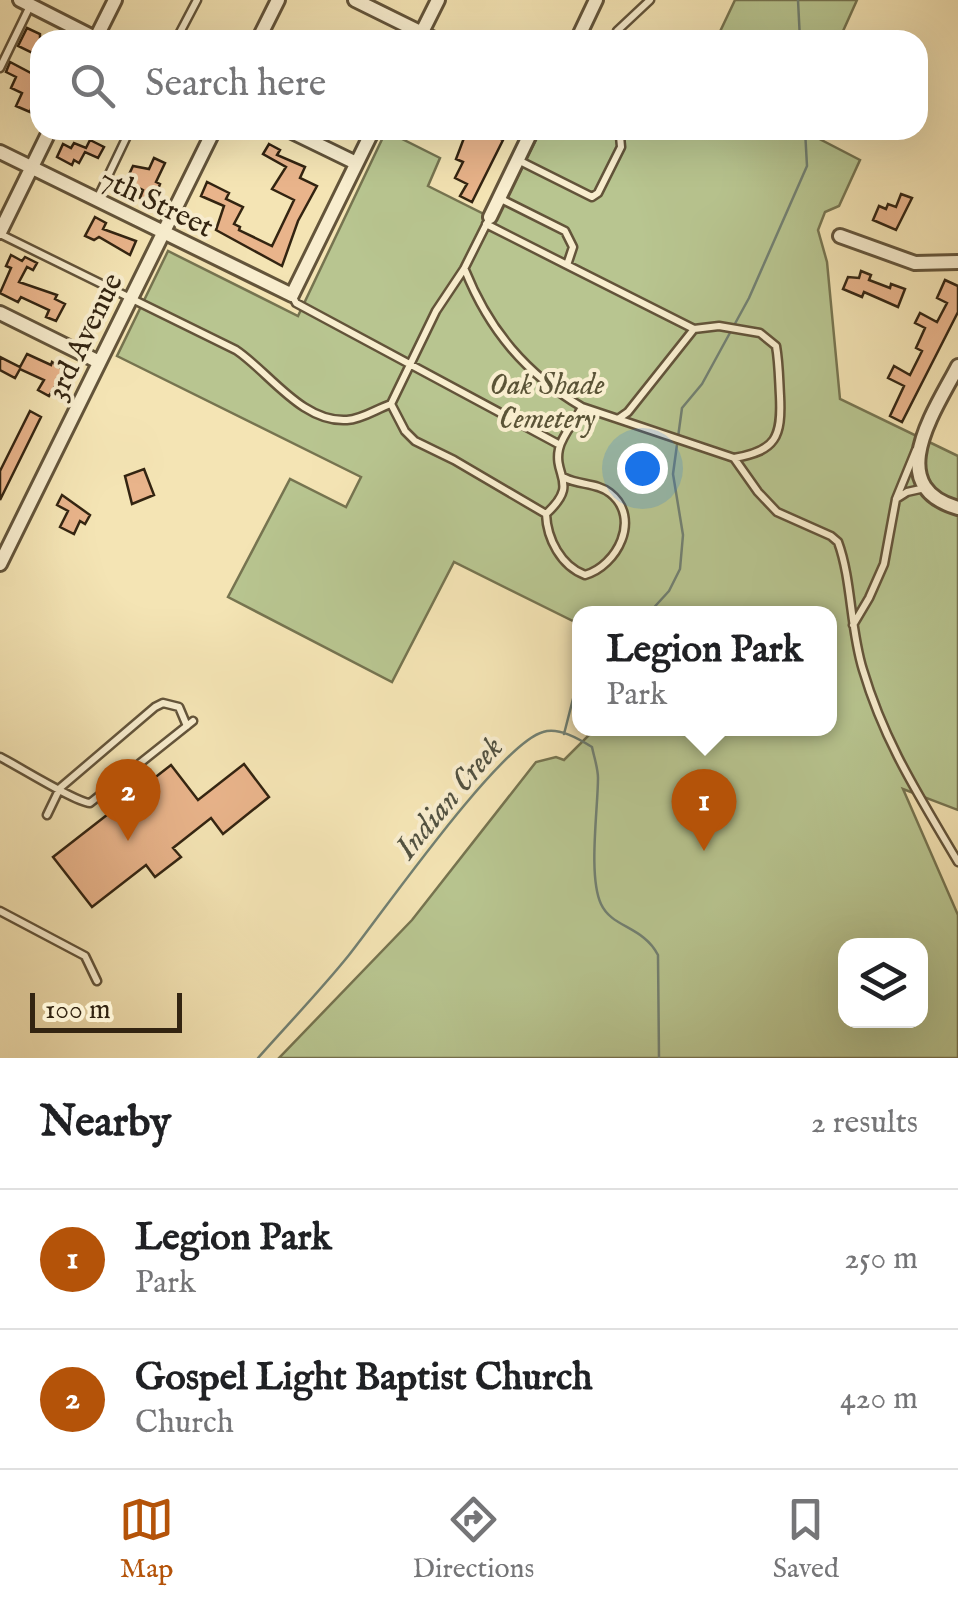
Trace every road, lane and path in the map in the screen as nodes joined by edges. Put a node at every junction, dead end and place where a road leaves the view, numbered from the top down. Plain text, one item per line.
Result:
1 (115, 0) edge
2 (197, 0) edge
3 (278, 0) edge
4 (356, 0) edge
5 (438, 0) edge
6 (596, 0) edge
7 (650, 0) edge
8 (26, 3) edge
9 (78, 30) edge
10 (102, 30) edge
11 (181, 30) edge
12 (263, 30) edge
13 (409, 30) edge
14 (423, 30) edge
15 (581, 30) edge
16 (618, 30) edge
17 (0, 68) edge
18 (45, 140) edge
19 (125, 140) edge
20 (209, 140) edge
21 (309, 140) edge
22 (368, 140) edge
23 (527, 140) edge
24 (620, 140) edge
25 (0, 152) edge
26 (518, 160) junction
27 (356, 163) junction
28 (31, 168) junction
29 (499, 198) junction
30 (96, 200) junction
31 (488, 220) junction
32 (0, 233) edge
33 (163, 233) junction
34 (840, 236) dead end
35 (958, 262) edge
36 (567, 265) junction
37 (464, 269) junction
38 (292, 295) junction
39 (130, 299) junction
40 (0, 313) edge
41 (694, 329) junction
42 (100, 362) junction
43 (410, 363) junction
44 (958, 366) edge
45 (391, 404) junction
46 (582, 407) junction
47 (618, 419) junction
48 (560, 446) junction
49 (917, 449) junction
50 (734, 458) junction
51 (565, 478) junction
52 (926, 488) junction
53 (896, 500) junction
54 (958, 508) edge
55 (546, 514) junction
56 (0, 564) edge
57 (852, 626) junction
58 (0, 757) edge
59 (60, 788) junction
60 (47, 815) dead end
61 (958, 862) edge
62 (0, 912) edge
63 (97, 982) dead end

1 - 10 street
2 - 11 lane
3 - 12 street
4 - 13 street
5 - 14 street
6 - 15 street
7 - 16 lane
8 - 9 street
8 - 17 lane
18 - 28 street
19 - 30 lane
20 - 33 street, 3rd Avenue
21 - 27 street
22 - 27 street
23 - 26 street
24 - 26 lane
25 - 28 street, 7th Street
26 - 29 street
27 - 38 street
28 - 30 street, 7th Street
28 - 32 street
29 - 31 street
29 - 36 lane
30 - 33 street, 7th Street
31 - 36 lane
31 - 37 lane
32 - 39 lane
33 - 38 street, 7th Street
33 - 39 street, 3rd Avenue
34 - 35 street
36 - 41 lane
37 - 43 lane
37 - 46 lane
38 - 43 lane
39 - 42 street, 3rd Avenue
39 - 45 lane
40 - 42 street
41 - 47 lane
41 - 50 lane
42 - 56 street, 3rd Avenue
43 - 45 lane
43 - 48 lane
44 - 49 street
45 - 55 lane
46 - 47 lane
46 - 48 lane
47 - 50 lane
48 - 51 lane
49 - 52 street
49 - 53 lane
50 - 57 lane
51 - 55 lane
51 - 55 lane
52 - 53 lane
52 - 54 street
53 - 57 lane
57 - 61 lane
58 - 59 lane
59 - 59 lane
59 - 60 lane
62 - 63 lane

